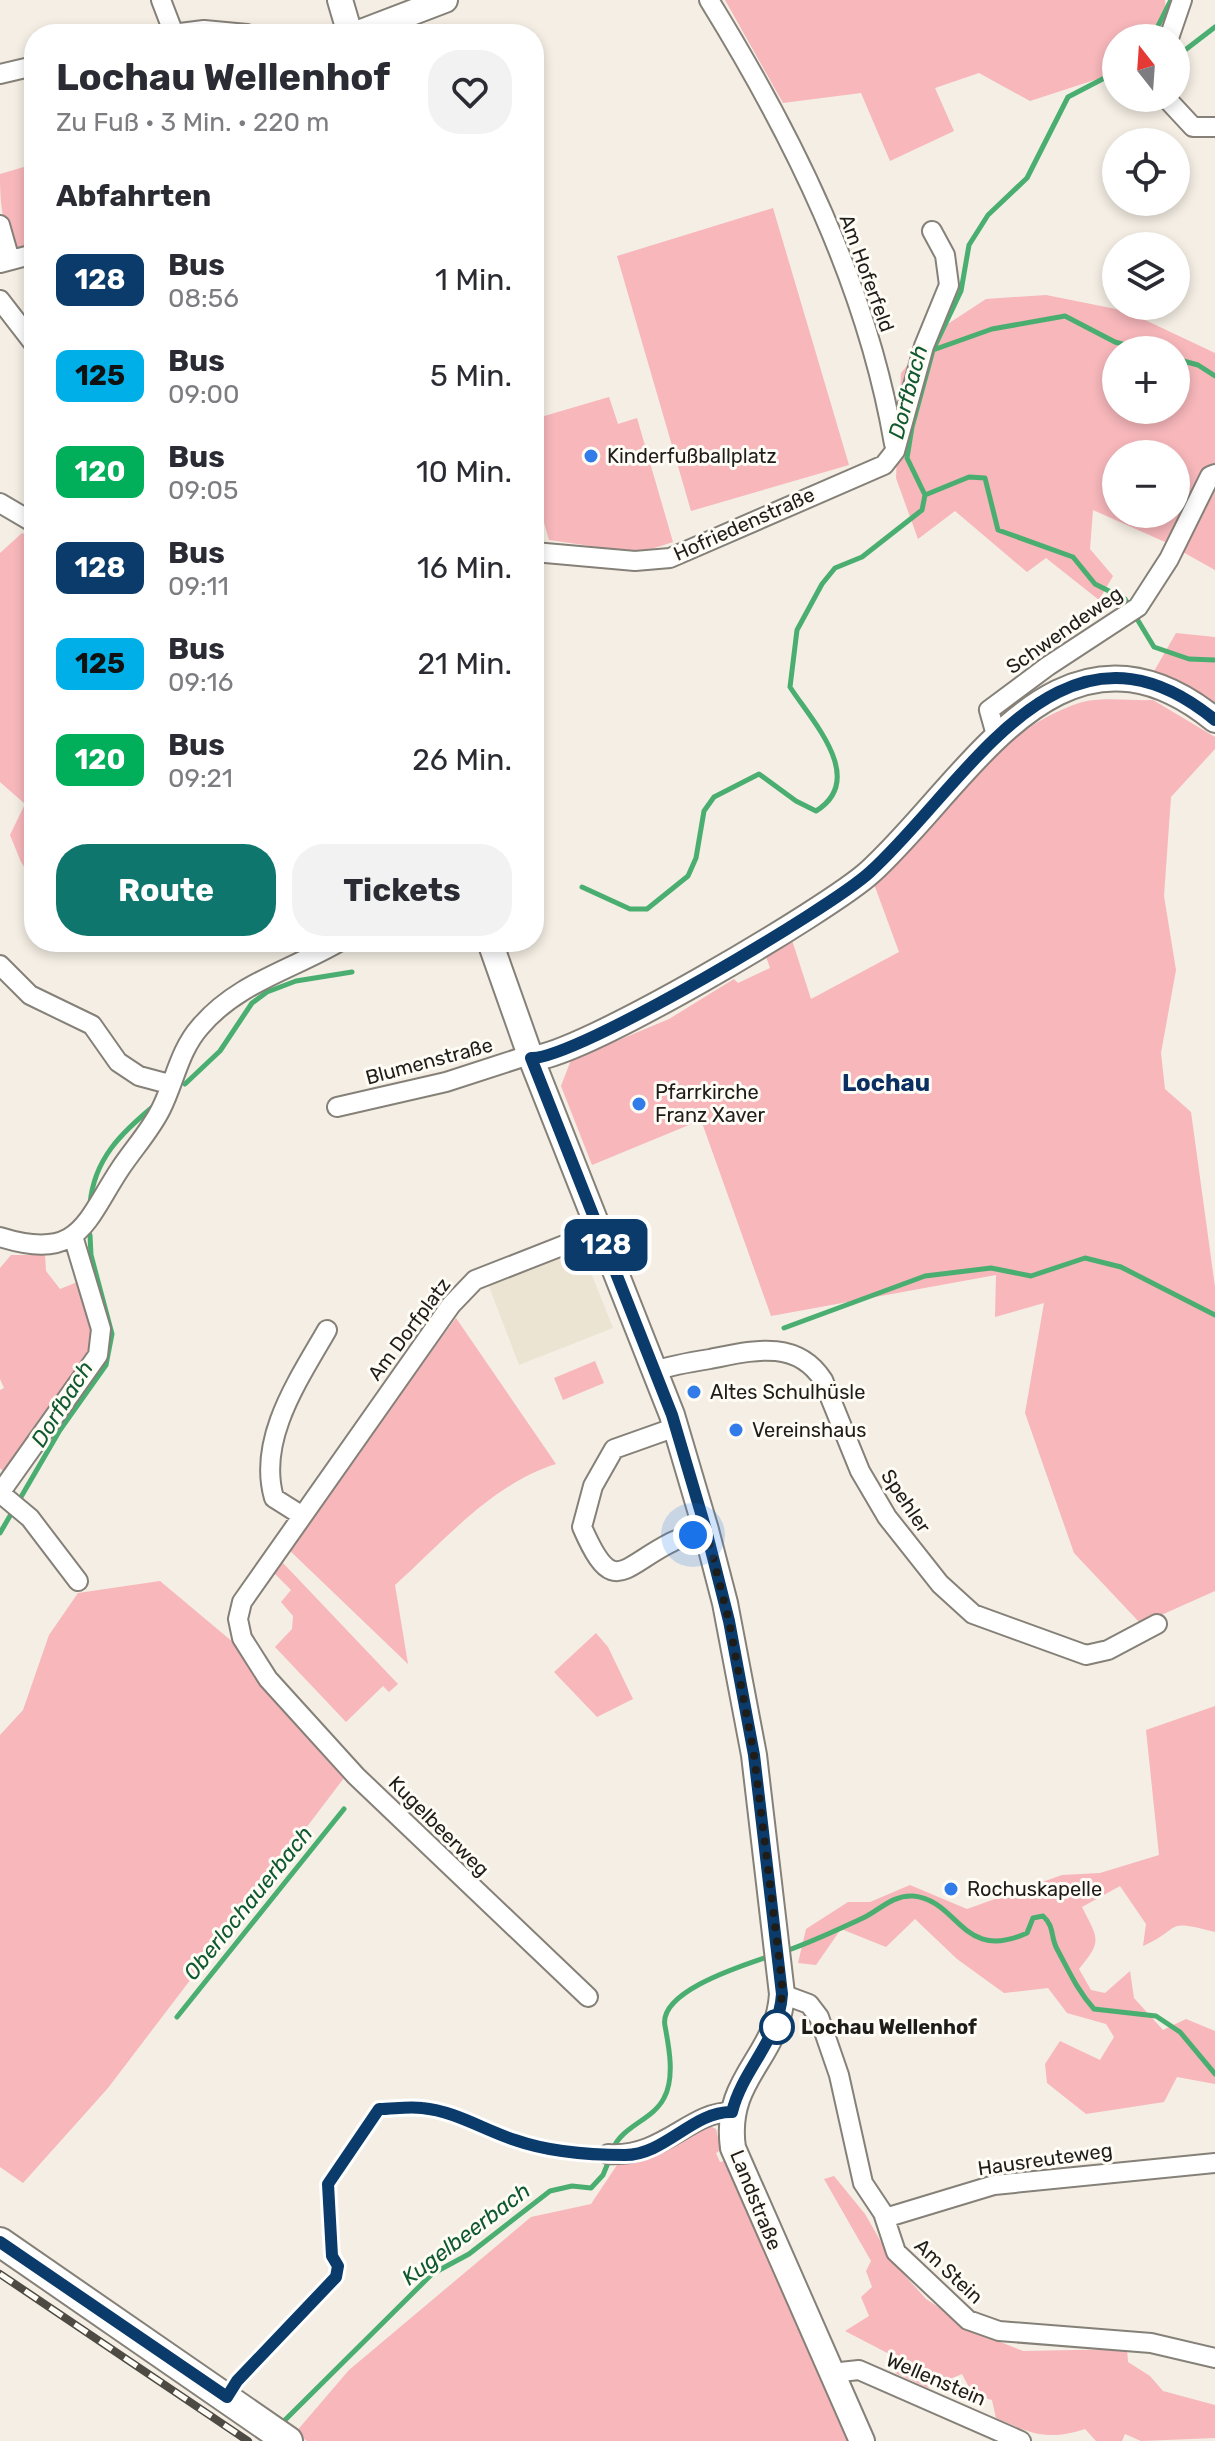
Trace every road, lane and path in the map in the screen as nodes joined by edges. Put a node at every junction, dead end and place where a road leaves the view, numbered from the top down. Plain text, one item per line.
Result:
1 (161, 0) edge
2 (340, 0) edge
3 (445, 0) edge
4 (709, 0) edge
5 (1182, 0) edge
6 (169, 24) edge
7 (347, 24) edge
8 (382, 24) edge
9 (1174, 24) edge
10 (24, 68) edge
11 (0, 74) edge
12 (1179, 112) edge
13 (1215, 127) edge
14 (0, 225) edge
15 (932, 231) dead end
16 (5, 261) edge
17 (0, 300) edge
18 (24, 331) edge
19 (895, 451) junction
20 (1215, 474) edge
21 (0, 503) edge
22 (24, 517) edge
23 (544, 553) edge
24 (1215, 720) edge
25 (996, 735) junction
26 (319, 952) edge
27 (494, 952) edge
28 (0, 965) edge
29 (531, 1058) junction
30 (169, 1084) junction
31 (337, 1107) dead end
32 (600, 1231) junction
33 (73, 1236) junction
34 (0, 1237) edge
35 (327, 1330) dead end
36 (655, 1371) junction
37 (676, 1427) junction
38 (10, 1501) edge
39 (301, 1515) junction
40 (706, 1530) junction
41 (78, 1581) dead end
42 (1157, 1624) dead end
43 (268, 1679) joint
44 (782, 1994) junction
45 (588, 1997) dead end
46 (732, 2112) junction
47 (616, 2154) dead end
48 (1215, 2163) edge
49 (885, 2218) junction
50 (0, 2242) edge
51 (1215, 2358) edge
52 (831, 2373) junction
53 (288, 2441) edge
54 (862, 2441) edge
55 (1021, 2441) edge

1 - 6 street
2 - 7 main road
3 - 8 main road
4 - 19 street, Am Hoferfeld
5 - 9 street
10 - 11 street
12 - 13 street
14 - 16 street
15 - 19 street
17 - 18 street
19 - 23 street, Hofriedenstraße
20 - 25 street, Schwendeweg
21 - 22 street
24 - 25 main road
25 - 29 main road
26 - 30 street
27 - 29 main road, Landstraße
28 - 30 street
29 - 31 street, Blumenstraße
29 - 32 main road, Landstraße
30 - 33 street
32 - 36 main road, Landstraße
32 - 39 street, Am Dorfplatz
33 - 34 street
33 - 38 street
35 - 39 street
36 - 37 main road, Landstraße
36 - 42 street, Spehler
37 - 40 main road, Landstraße
37 - 40 street
38 - 41 street
39 - 43 street, Am Dorfplatz
40 - 44 main road, Landstraße
43 - 45 street, Kugelbeerweg
44 - 46 main road, Landstraße
44 - 49 street, Am Stein
46 - 47 street
46 - 52 main road, Landstraße
48 - 49 street, Hausreuteweg
49 - 51 street, Am Stein
50 - 53 main road
52 - 54 main road, Landstraße
52 - 55 street, Wellenstein

